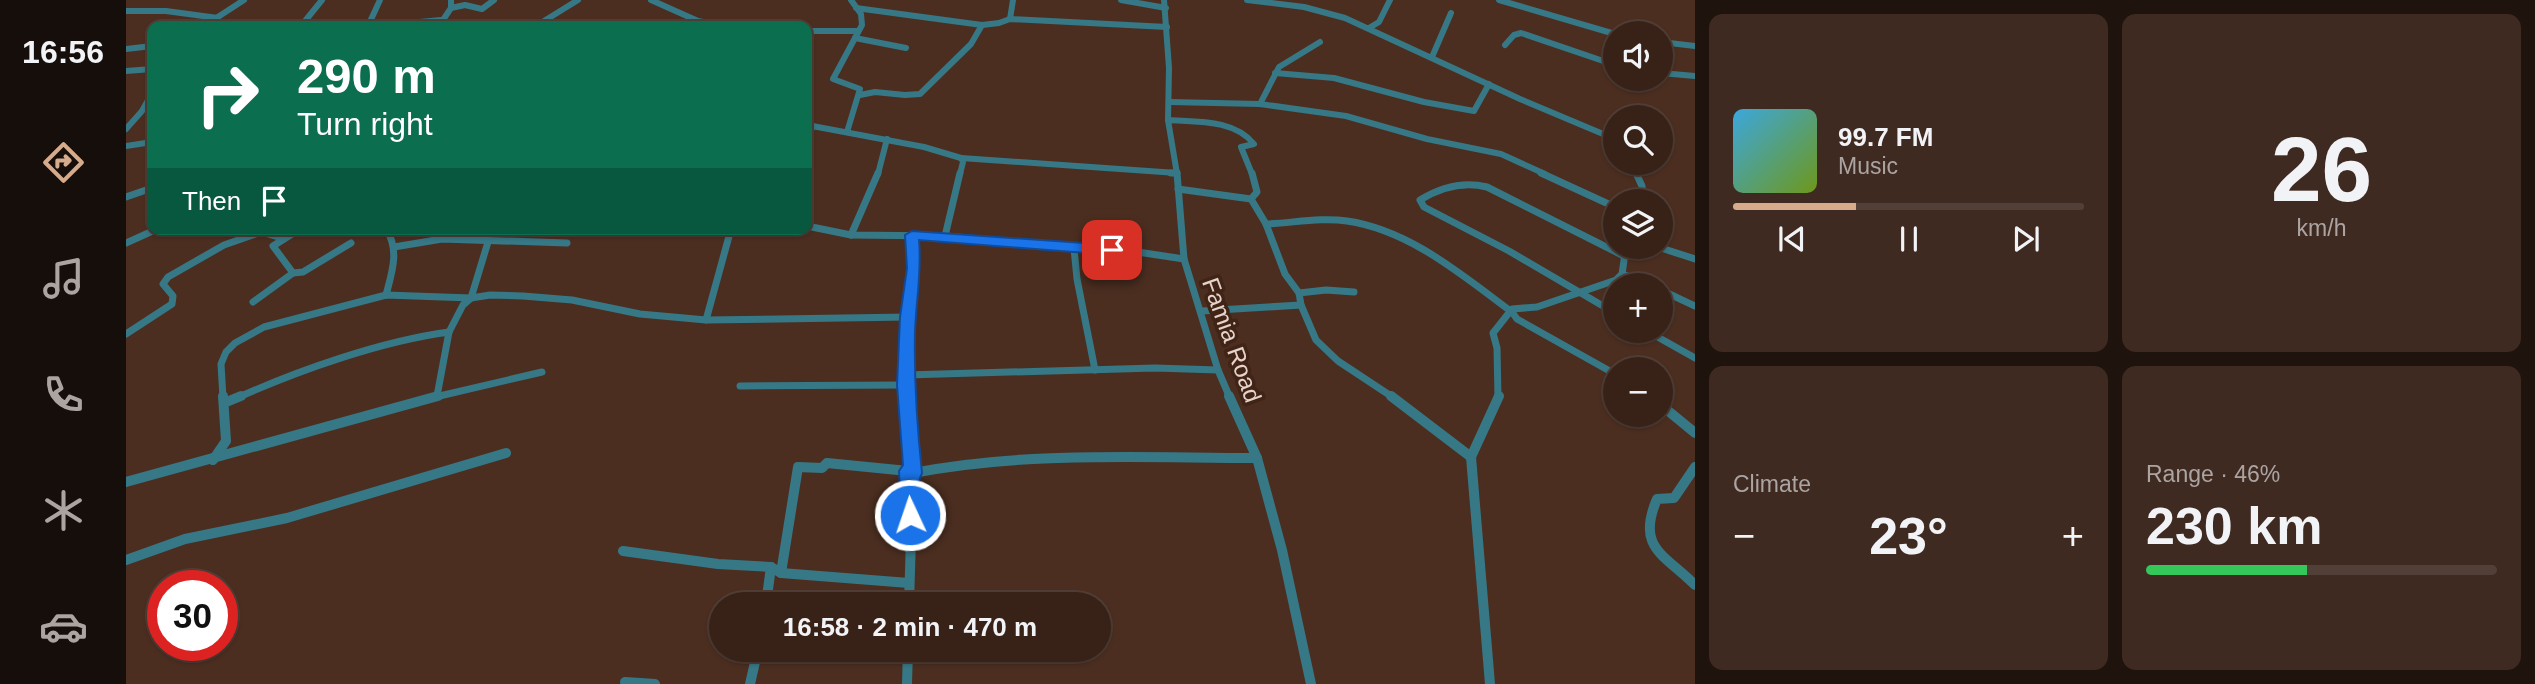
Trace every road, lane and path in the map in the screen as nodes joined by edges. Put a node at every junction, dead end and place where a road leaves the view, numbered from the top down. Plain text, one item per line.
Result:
1 (244, 0) edge
2 (322, 0) edge
3 (380, 0) edge
4 (451, 0) edge
5 (494, 0) edge
6 (651, 0) edge
7 (851, 0) edge
8 (1013, 0) edge
9 (1121, 0) edge
10 (1247, 0) edge
11 (1390, 0) edge
12 (1499, 0) edge
13 (573, 1) edge
14 (1165, 4) edge
15 (452, 8) junction
16 (856, 8) junction
17 (126, 11) edge
18 (1451, 13) dead end
19 (218, 18) junction
20 (1010, 19) junction
21 (213, 21) edge
22 (305, 21) edge
23 (370, 21) edge
24 (442, 21) edge
25 (543, 21) edge
26 (698, 21) edge
27 (982, 25) junction
28 (1167, 27) junction
29 (1369, 28) junction
30 (1603, 30) edge
31 (812, 31) edge
32 (856, 35) junction
33 (1320, 42) dead end
34 (1673, 43) edge
35 (1505, 45) dead end
36 (1695, 46) edge
37 (147, 47) edge
38 (906, 48) dead end
39 (126, 49) edge
40 (1432, 57) junction
41 (1603, 61) edge
42 (147, 69) edge
43 (126, 71) edge
44 (1275, 73) junction
45 (1673, 74) edge
46 (1695, 76) edge
47 (1489, 84) junction
48 (860, 95) junction
49 (147, 102) edge
50 (1170, 102) junction
51 (1259, 104) junction
52 (147, 110) edge
53 (142, 111) junction
54 (1168, 120) junction
55 (812, 125) edge
56 (126, 129) edge
57 (847, 132) junction
58 (1603, 134) edge
59 (887, 139) junction
60 (147, 143) edge
61 (126, 146) edge
62 (961, 159) junction
63 (1177, 173) junction
64 (1178, 189) junction
65 (147, 190) edge
66 (126, 197) edge
67 (1251, 199) junction
68 (1603, 201) edge
69 (1266, 224) junction
70 (812, 227) edge
71 (147, 234) edge
72 (248, 235) edge
73 (272, 235) edge
74 (289, 235) edge
75 (391, 235) edge
76 (729, 235) edge
77 (912, 235) junction
78 (851, 236) junction
79 (945, 236) junction
80 (282, 239) junction
81 (488, 242) junction
82 (126, 243) edge
83 (351, 243) dead end
84 (566, 243) dead end
85 (1603, 246) edge
86 (394, 247) junction
87 (1074, 248) junction
88 (1673, 252) edge
89 (1184, 259) junction
90 (1695, 259) edge
91 (293, 273) junction
92 (1603, 286) edge
93 (1354, 292) dead end
94 (1299, 293) junction
95 (1578, 293) junction
96 (386, 295) junction
97 (1673, 296) edge
98 (471, 298) junction
99 (253, 302) dead end
100 (1301, 305) junction
101 (1695, 306) edge
102 (1603, 307) edge
103 (1202, 311) junction
104 (1513, 312) junction
105 (908, 317) junction
106 (706, 320) junction
107 (449, 332) junction
108 (126, 334) edge
109 (1668, 343) edge
110 (1695, 358) edge
111 (1603, 366) edge
112 (1095, 370) junction
113 (1218, 370) junction
114 (542, 372) dead end
115 (906, 380) junction
116 (740, 386) dead end
117 (437, 396) junction
118 (224, 403) junction
119 (1673, 415) edge
120 (1695, 433) edge
121 (506, 453) dead end
122 (1257, 457) junction
123 (1471, 457) junction
124 (213, 460) junction
125 (1695, 467) edge
126 (911, 472) junction
127 (126, 482) edge
128 (623, 551) dead end
129 (126, 560) edge
130 (776, 570) junction
131 (909, 583) junction
132 (1695, 585) edge
133 (770, 592) edge
134 (909, 592) edge
135 (755, 662) edge
136 (908, 662) edge
137 (625, 682) dead end
138 (655, 684) edge
139 (750, 684) edge
140 (907, 684) edge
141 (1311, 684) edge
142 (1490, 684) edge

1 - 19 street
2 - 22 street
3 - 23 street
4 - 15 street
5 - 15 street
6 - 26 street
7 - 16 street
8 - 20 street
9 - 14 street
10 - 29 street
11 - 29 street
12 - 30 street
13 - 25 street
14 - 28 street, Famia Road
15 - 24 street
16 - 27 street
16 - 32 street
17 - 19 street
18 - 40 street
19 - 21 street
20 - 27 street
20 - 28 street
27 - 48 street
28 - 50 street, Famia Road
29 - 40 street
31 - 32 street
32 - 38 street
32 - 48 street
33 - 44 street
34 - 36 street
35 - 41 street
37 - 39 street
40 - 47 street
42 - 43 street
44 - 47 street
44 - 51 street
45 - 46 street
47 - 58 street
48 - 57 street
49 - 53 street
50 - 51 street
50 - 54 street, Famia Road
51 - 68 street
52 - 53 street
53 - 56 street
54 - 63 street, Famia Road
54 - 67 street
55 - 57 street
57 - 59 street
59 - 62 street
59 - 78 street
60 - 61 street
62 - 63 street
62 - 79 street
63 - 64 street, Famia Road
64 - 67 street
64 - 89 street, Famia Road
65 - 66 street
67 - 69 street
69 - 94 street
69 - 104 street
70 - 78 street
71 - 82 street
72 - 108 street
73 - 80 street
74 - 80 street
75 - 86 street
76 - 106 street
77 - 78 street
77 - 79 street
77 - 105 street
79 - 87 street
80 - 91 street
81 - 84 street
81 - 86 street
81 - 98 street
83 - 91 street
85 - 95 street
86 - 96 street
87 - 89 street
87 - 112 street
88 - 90 street
89 - 103 street, Famia Road
91 - 99 street
92 - 95 street
93 - 94 street
94 - 100 street
95 - 102 street
95 - 104 street
96 - 98 street
96 - 118 street
97 - 101 street
98 - 106 street
98 - 107 street
100 - 103 street
100 - 123 street
103 - 113 street, Famia Road
104 - 111 street
104 - 123 street
105 - 106 street
105 - 115 street
107 - 117 street
107 - 118 street
109 - 110 street
112 - 113 street
112 - 115 street
113 - 122 street, Famia Road
114 - 117 street
115 - 116 street
115 - 126 street
117 - 124 street
118 - 124 street
119 - 120 street
121 - 129 street
122 - 126 street
122 - 141 street, Famia Road
123 - 142 street
124 - 127 street
125 - 132 street
126 - 130 street
126 - 131 street
128 - 130 street
130 - 131 street
130 - 133 street
131 - 134 street
135 - 139 street
136 - 140 street
137 - 138 street

